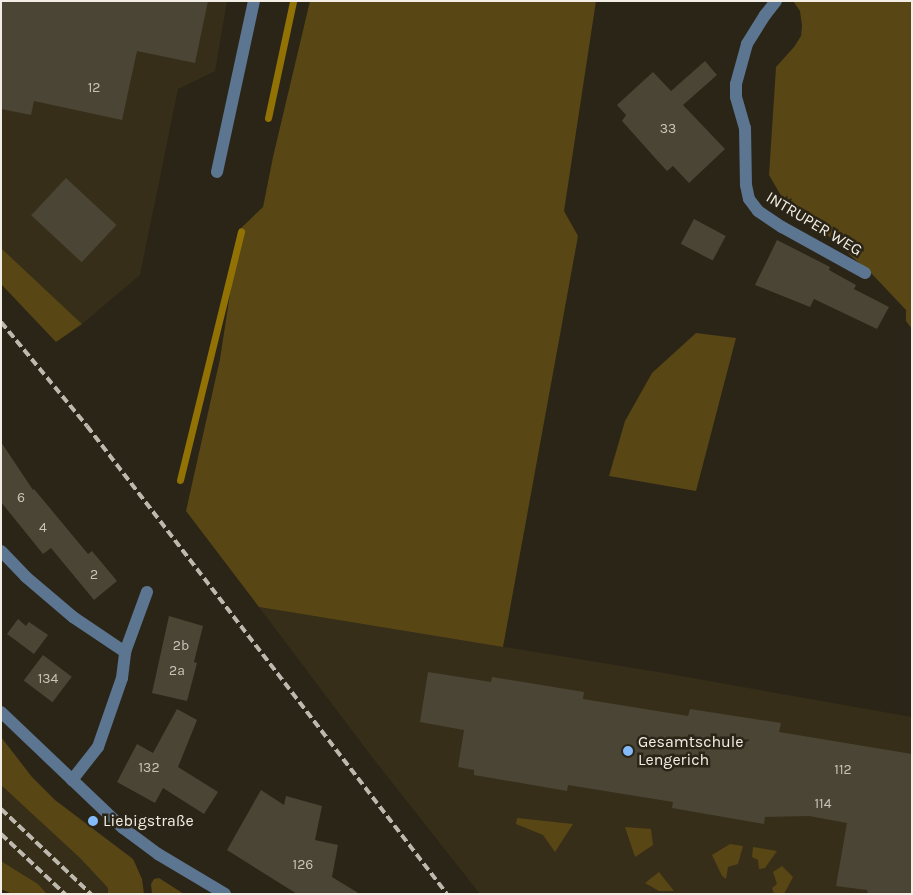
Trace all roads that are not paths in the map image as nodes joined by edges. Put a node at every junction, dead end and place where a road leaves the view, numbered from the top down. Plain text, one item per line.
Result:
1 (254, 1) edge
2 (776, 1) edge
3 (217, 172) dead end
4 (865, 273) dead end
5 (1, 551) edge
6 (147, 592) dead end
7 (125, 652) junction
8 (1, 712) edge
9 (72, 780) junction
10 (225, 894) edge

1 - 3 street
2 - 4 street, INTRUPER WEG
5 - 7 street
6 - 7 street
7 - 9 street
8 - 9 street
9 - 10 street

